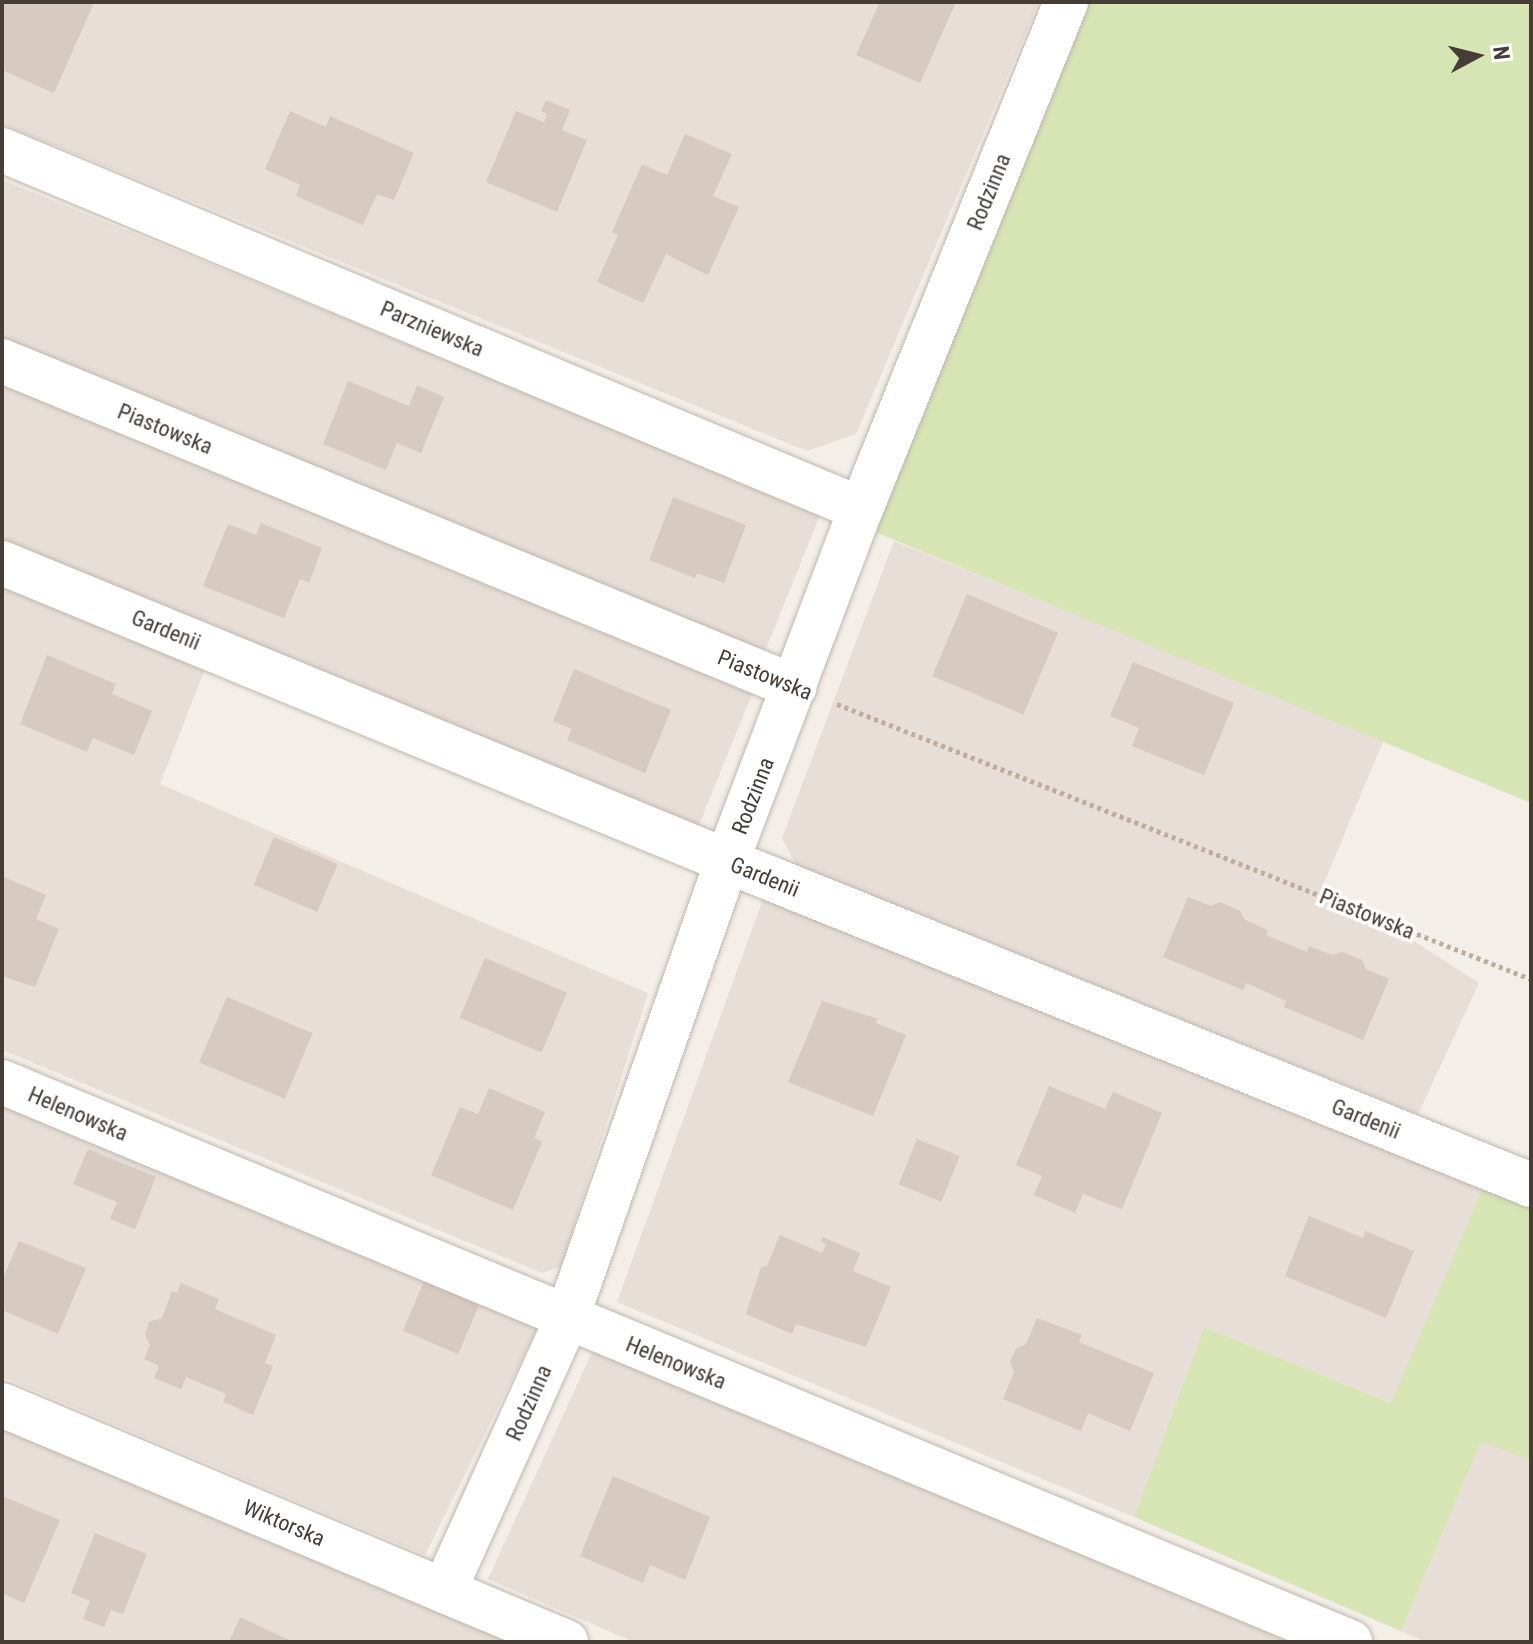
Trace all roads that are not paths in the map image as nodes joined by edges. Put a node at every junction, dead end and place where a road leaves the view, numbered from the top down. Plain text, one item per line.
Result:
1 (1066, 2) edge
2 (2, 150) edge
3 (2, 361) edge
4 (861, 509) junction
5 (2, 563) edge
6 (795, 687) junction
7 (727, 861) junction
8 (2, 1082) edge
9 (1531, 1185) edge
10 (567, 1318) junction
11 (2, 1405) edge
12 (444, 1591) junction
13 (566, 1642) edge
14 (1350, 1642) edge

1 - 4 street, Rodzinna
2 - 4 street, Parzniewska
3 - 6 street, Piastowska
4 - 6 street, Rodzinna
5 - 7 street, Gardenii
6 - 7 street, Rodzinna
7 - 9 street, Gardenii
7 - 10 street, Rodzinna
8 - 10 street, Helenowska
10 - 12 street, Rodzinna
10 - 14 street, Helenowska
11 - 12 street, Wiktorska
12 - 13 street, Wiktorska

